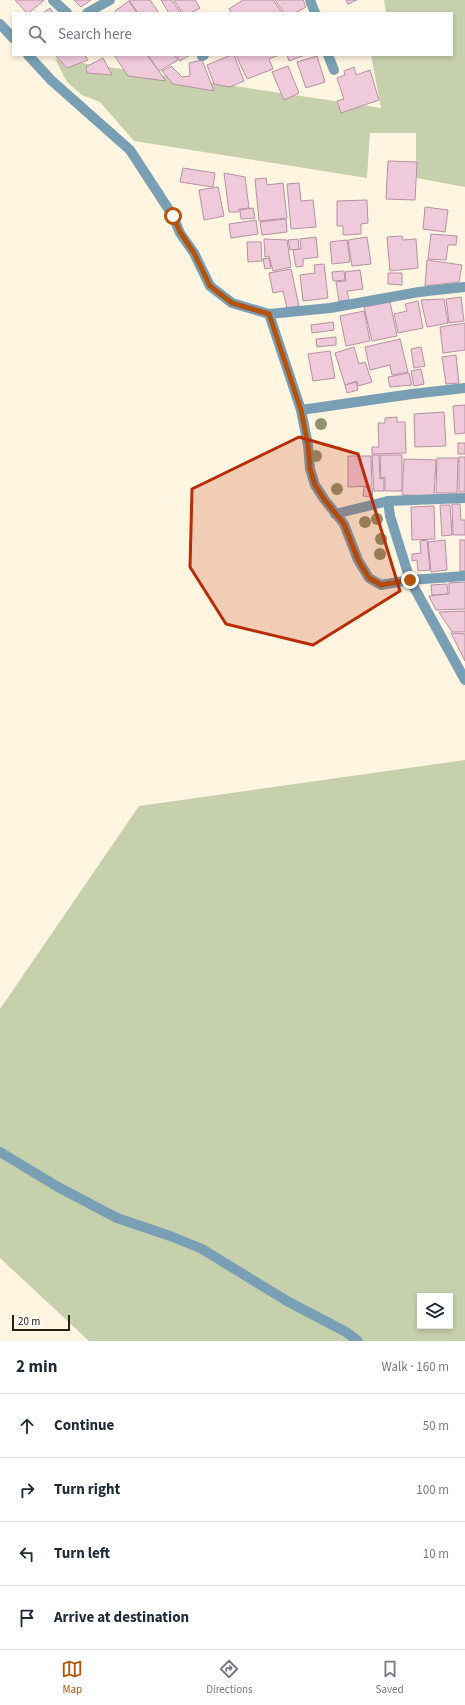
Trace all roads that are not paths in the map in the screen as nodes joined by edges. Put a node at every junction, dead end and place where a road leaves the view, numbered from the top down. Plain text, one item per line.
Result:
1 (53, 0) edge
2 (110, 0) edge
3 (310, 0) edge
4 (66, 12) edge
5 (89, 12) edge
6 (315, 12) edge
7 (0, 24) edge
8 (0, 33) edge
9 (12, 36) edge
10 (12, 37) edge
11 (29, 56) edge
12 (328, 56) edge
13 (334, 70) dead end
14 (465, 287) edge
15 (269, 314) junction
16 (465, 388) edge
17 (301, 410) junction
18 (465, 498) edge
19 (388, 501) junction
20 (335, 514) junction
21 (465, 576) edge
22 (410, 580) junction
23 (465, 680) edge
24 (0, 1152) edge
25 (358, 1341) edge

1 - 4 street
2 - 5 street
3 - 6 street
7 - 9 street
8 - 10 street
11 - 15 street
12 - 13 street
14 - 15 street
15 - 17 street
16 - 17 street
17 - 20 street
18 - 19 street
19 - 20 street
19 - 22 street
20 - 22 street
21 - 22 street
22 - 23 street
24 - 25 street

